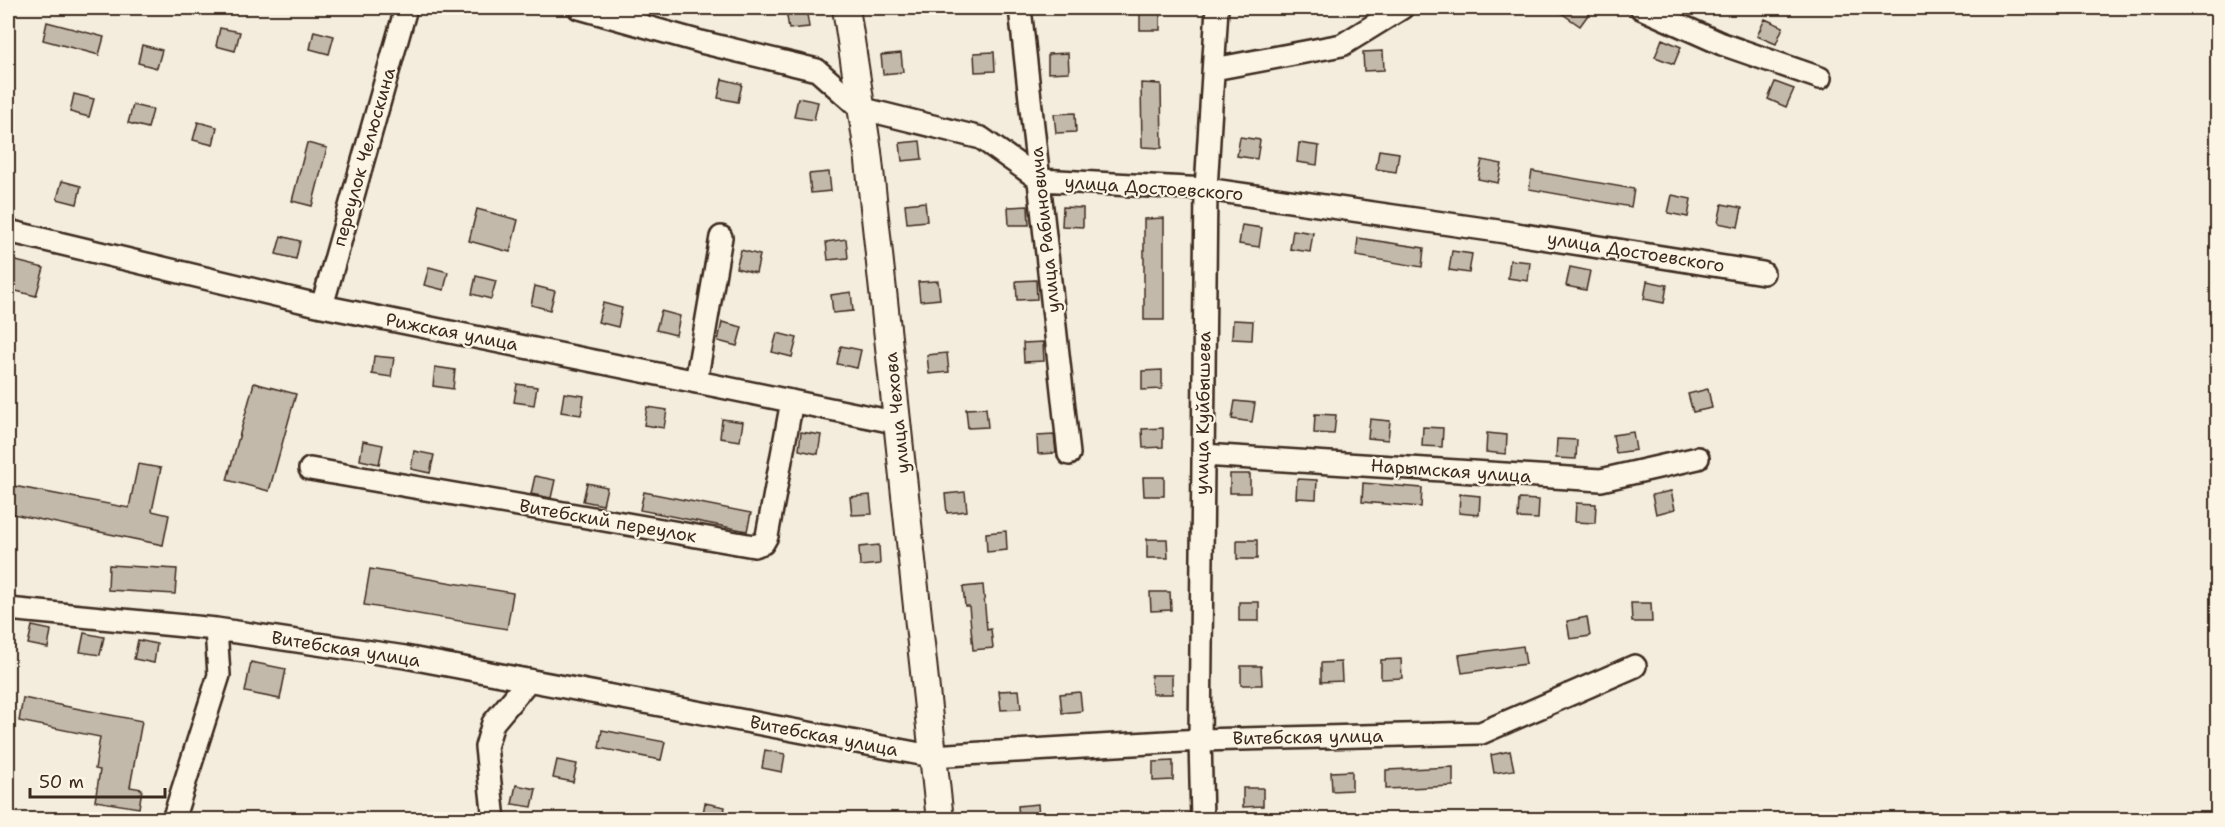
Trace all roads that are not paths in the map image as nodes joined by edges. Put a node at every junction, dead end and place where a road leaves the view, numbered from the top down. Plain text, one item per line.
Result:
1 (406, 8) edge
2 (579, 8) edge
3 (846, 8) edge
4 (1020, 8) edge
5 (1217, 8) edge
6 (1402, 8) edge
7 (1641, 8) edge
8 (1214, 69) junction
9 (1820, 78) dead end
10 (860, 108) junction
11 (1040, 180) junction
12 (1206, 189) junction
13 (8, 231) edge
14 (721, 237) dead end
15 (1763, 273) dead end
16 (322, 306) junction
17 (696, 382) junction
18 (792, 401) junction
19 (899, 423) junction
20 (1069, 453) dead end
21 (1203, 455) junction
22 (1698, 458) dead end
23 (310, 469) dead end
24 (8, 609) edge
25 (216, 629) junction
26 (1635, 666) dead end
27 (529, 680) junction
28 (1200, 740) junction
29 (931, 756) junction
30 (173, 819) edge
31 (494, 819) edge
32 (940, 819) edge
33 (1202, 819) edge

1 - 16 street, переулок Челюскина
2 - 10 street, улица Достоевского
3 - 10 street, улица Чехова
4 - 11 street, улица Рабиновича
5 - 8 street, улица Куйбышева
6 - 8 street
7 - 9 street
8 - 12 street, улица Куйбышева
10 - 11 street, улица Достоевского
10 - 19 street, улица Чехова
11 - 12 street, улица Достоевского
11 - 20 street, улица Рабиновича
12 - 15 street, улица Достоевского
12 - 21 street, улица Куйбышева
13 - 16 street, Рижская улица
14 - 17 street
16 - 17 street, Рижская улица
17 - 18 street, Рижская улица
18 - 19 street, Рижская улица
18 - 23 street, Витебский переулок
19 - 29 street, улица Чехова
21 - 22 street, Нарымская улица
21 - 28 street, улица Куйбышева
24 - 25 street, Витебская улица
25 - 27 street, Витебская улица
25 - 30 street
26 - 28 street, Витебская улица
27 - 29 street, Витебская улица
27 - 31 street
28 - 29 street, Витебская улица
28 - 33 street, улица Куйбышева
29 - 32 street, улица Чехова

